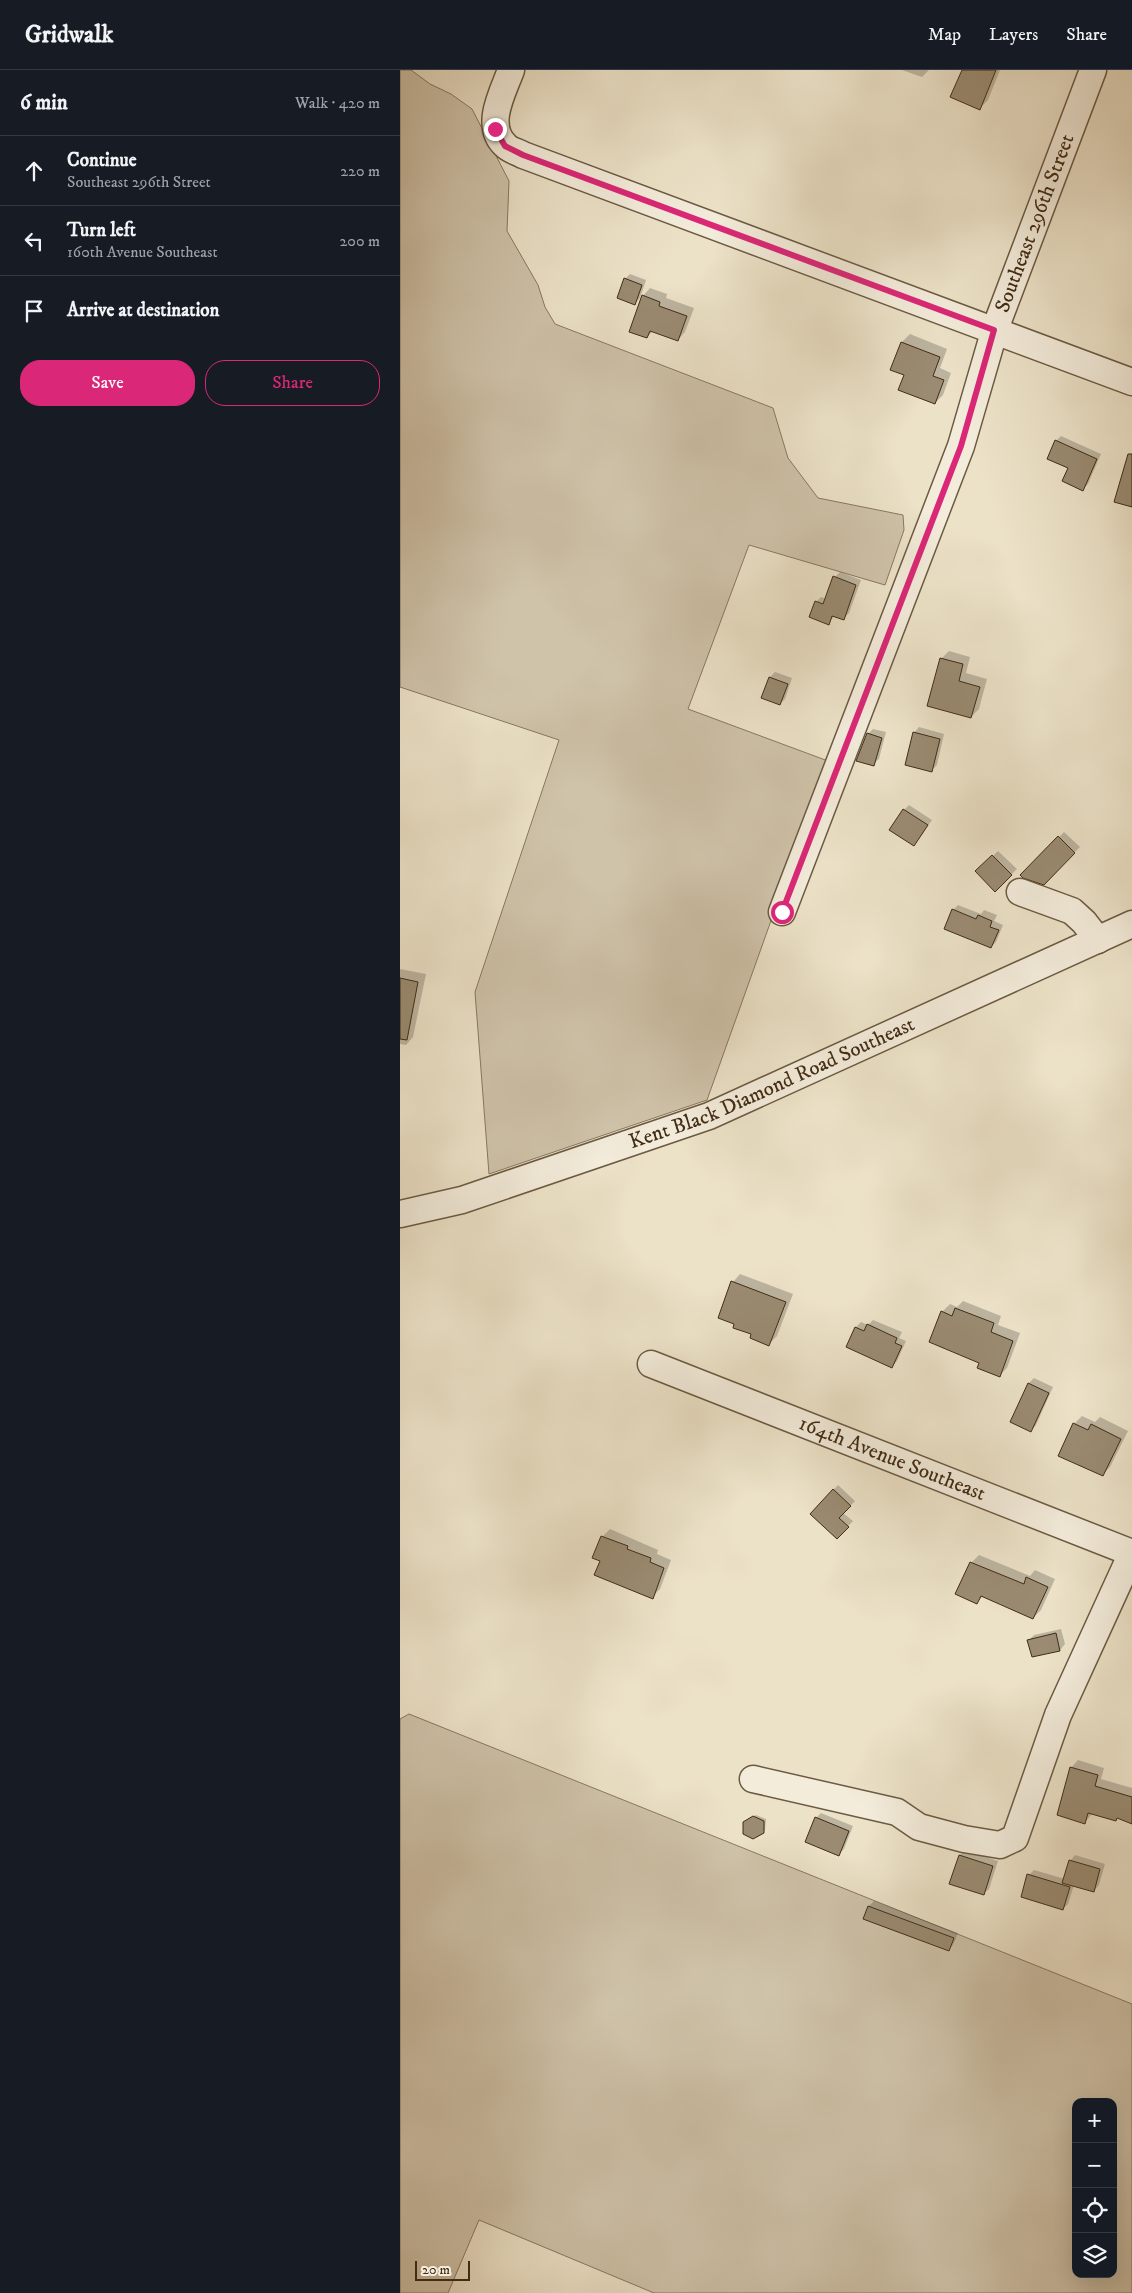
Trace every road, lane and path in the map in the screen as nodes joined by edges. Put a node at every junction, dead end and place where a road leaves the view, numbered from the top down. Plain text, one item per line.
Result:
1 (511, 70) edge
2 (1093, 70) edge
3 (994, 330) junction
4 (1132, 382) edge
5 (1020, 892) dead end
6 (782, 912) dead end
7 (1132, 924) edge
8 (1098, 940) junction
9 (400, 1214) edge
10 (651, 1364) dead end
11 (1132, 1553) edge
12 (753, 1779) dead end

1 - 3 street
2 - 3 street, Southeast 296th Street
3 - 4 street
3 - 6 street, Southeast 296th Street
5 - 8 street
7 - 8 street, Kent Black Diamond Road Southeast
8 - 9 street, Kent Black Diamond Road Southeast
10 - 11 street, 164th Avenue Southeast
11 - 12 street

